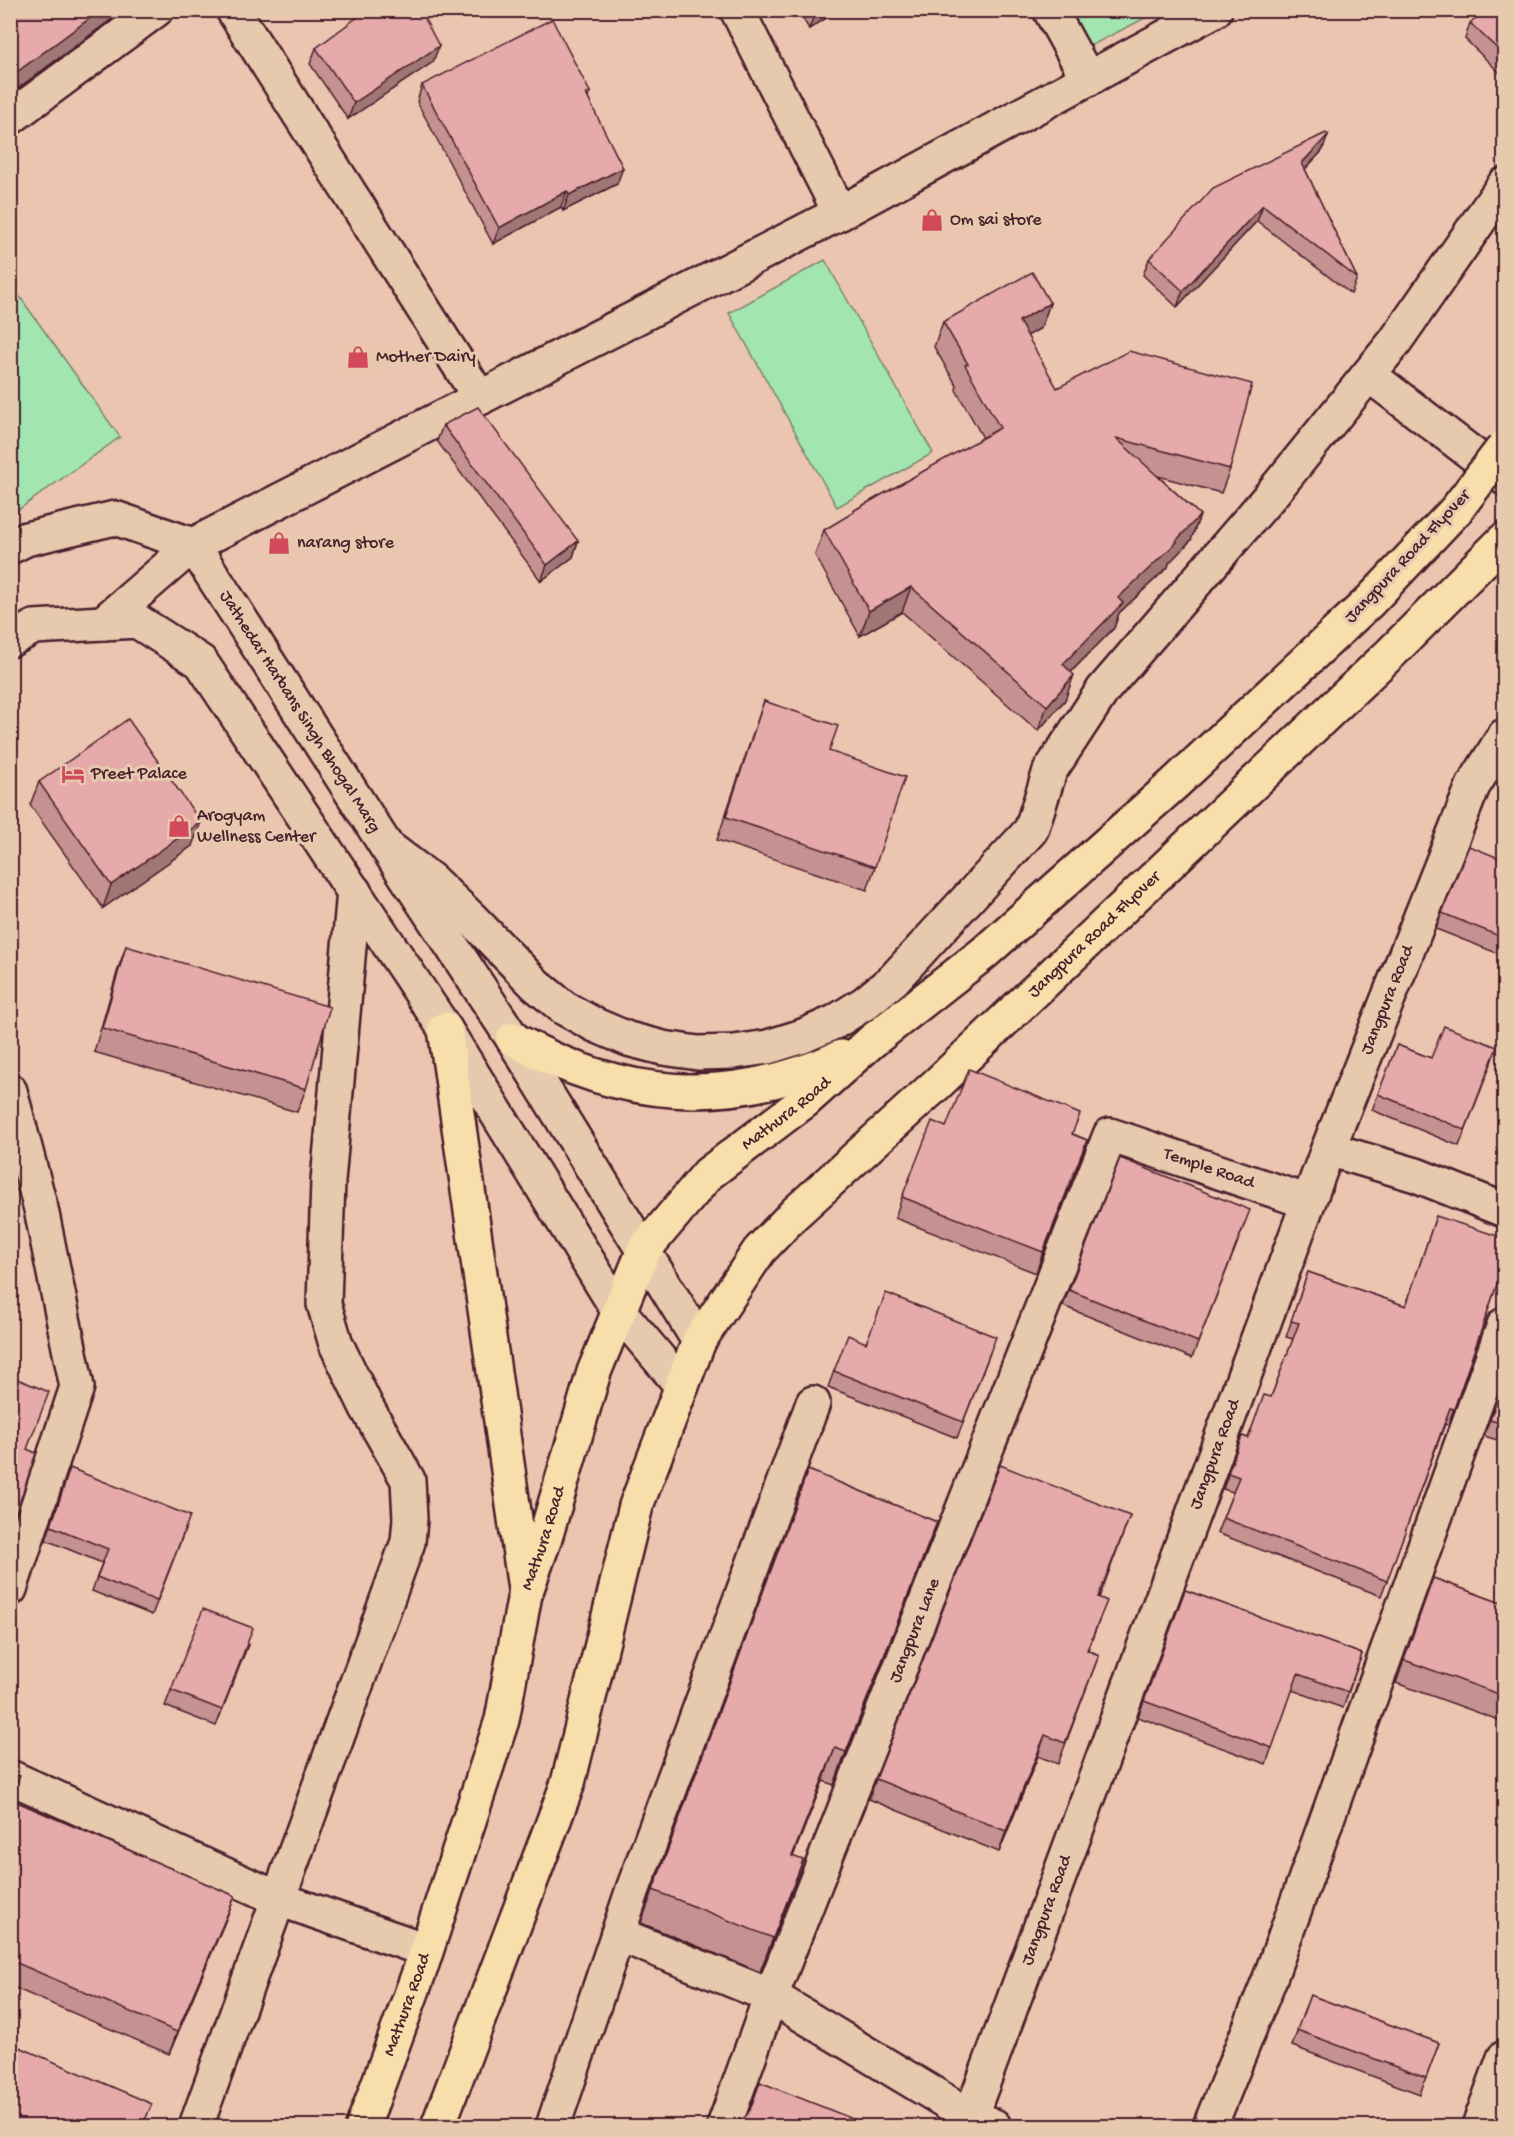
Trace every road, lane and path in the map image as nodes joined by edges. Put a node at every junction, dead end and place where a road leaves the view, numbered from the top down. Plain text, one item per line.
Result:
1 (156, 10) edge
2 (233, 10) edge
3 (737, 10) edge
4 (1050, 10) edge
5 (1215, 10) edge
6 (1088, 79) junction
7 (10, 118) edge
8 (1504, 185) edge
9 (840, 213) junction
10 (1369, 375) junction
11 (480, 398) junction
12 (1504, 447) edge
13 (1504, 478) edge
14 (1504, 540) edge
15 (193, 545) junction
16 (10, 547) edge
17 (103, 623) junction
18 (10, 640) edge
19 (1504, 736) edge
20 (386, 846) junction
21 (354, 891) junction
22 (445, 1029) junction
23 (513, 1039) junction
24 (872, 1041) junction
25 (10, 1091) edge
26 (1110, 1135) joint
27 (1328, 1149) junction
28 (1308, 1202) junction
29 (1504, 1210) edge
30 (644, 1250) junction
31 (618, 1310) junction
32 (1504, 1325) edge
33 (699, 1341) junction
34 (682, 1386) junction
35 (813, 1403) dead end
36 (10, 1589) edge
37 (525, 1594) junction
38 (10, 1777) edge
39 (279, 1899) junction
40 (618, 1934) junction
41 (426, 1950) junction
42 (771, 1996) junction
43 (1504, 2058) edge
44 (977, 2123) edge
45 (196, 2127) edge
46 (363, 2127) edge
47 (438, 2127) edge
48 (553, 2127) edge
49 (724, 2127) edge
50 (1210, 2127) edge
51 (1479, 2127) edge

1 - 7 street
2 - 11 street
3 - 9 street
4 - 6 street
5 - 6 street
6 - 9 street
8 - 10 street
9 - 11 street
10 - 13 street
10 - 20 street
11 - 15 street
12 - 24 main road, Jangpura Road Flyover, bridge
14 - 33 main road, Jangpura Road Flyover
15 - 16 street
15 - 17 street
15 - 20 street, Jathedar Harbans Singh Bhogal Marg
17 - 18 street
17 - 21 street
19 - 27 street, Jangpura Road
20 - 23 street, Jathedar Harbans Singh Bhogal Marg
21 - 22 street
21 - 39 street
22 - 31 street
22 - 37 main road
23 - 24 main road
23 - 30 street, Jathedar Harbans Singh Bhogal Marg
24 - 30 main road, Mathura Road
25 - 36 street
26 - 28 street, Temple Road
26 - 42 street, Jangpura Lane
27 - 28 street, Jangpura Road
27 - 29 street
28 - 44 street, Jangpura Road
30 - 31 main road, Mathura Road
30 - 33 street, Jathedar Harbans Singh Bhogal Marg
31 - 34 street
31 - 37 main road, Mathura Road
32 - 50 street
33 - 34 main road
34 - 47 main road
35 - 40 street
37 - 41 main road, Mathura Road
38 - 39 street
39 - 41 street
39 - 45 street
40 - 42 street
40 - 48 street
41 - 46 main road, Mathura Road
42 - 44 street
42 - 49 street, Jangpura Lane
43 - 51 street

